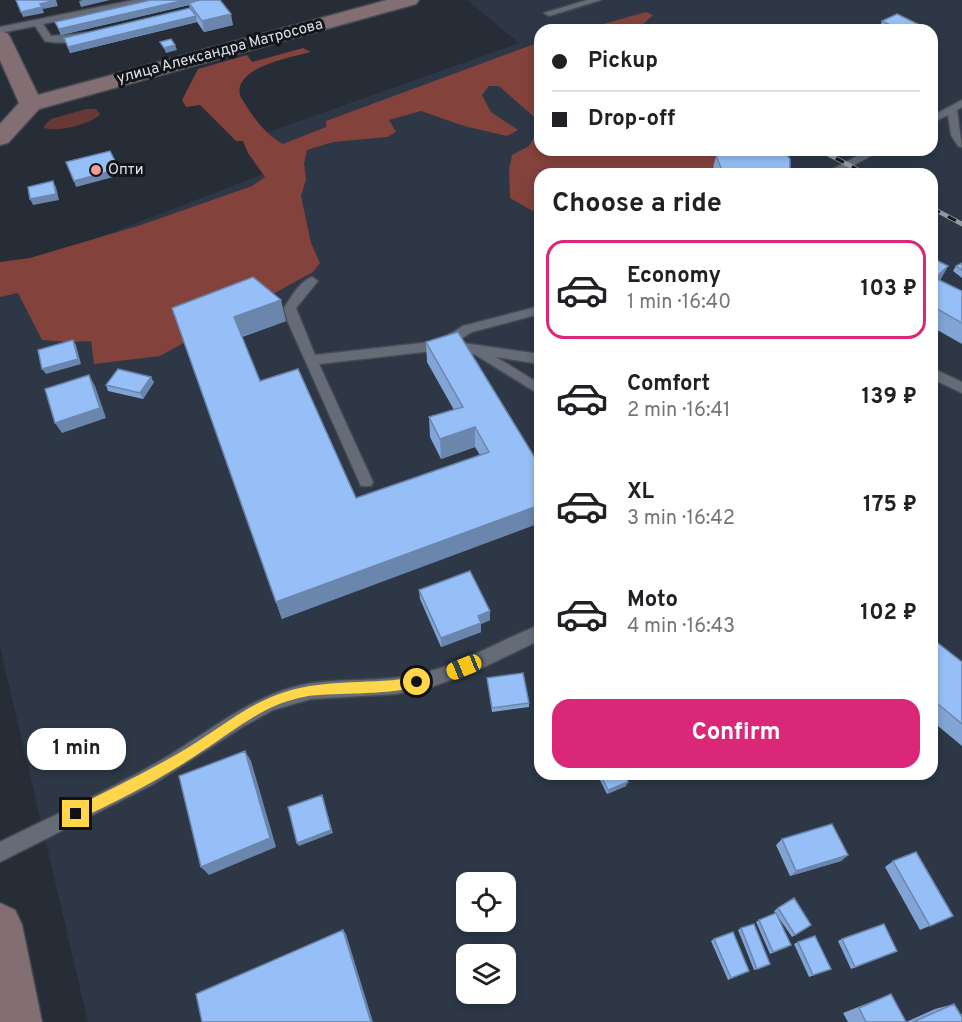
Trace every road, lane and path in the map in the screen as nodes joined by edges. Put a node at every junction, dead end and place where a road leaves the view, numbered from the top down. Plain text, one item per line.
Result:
1 (147, 0) edge
2 (409, 0) edge
3 (597, 0) edge
4 (549, 13) dead end
5 (37, 22) junction
6 (92, 33) edge
7 (1, 40) edge
8 (31, 104) junction
9 (957, 105) edge
10 (938, 116) edge
11 (0, 138) edge
12 (962, 144) edge
13 (864, 156) edge
14 (842, 168) edge
15 (312, 281) dead end
16 (534, 312) edge
17 (442, 345) junction
18 (473, 349) junction
19 (534, 358) edge
20 (311, 360) junction
21 (938, 376) edge
22 (534, 386) edge
23 (962, 388) edge
24 (366, 482) dead end
25 (534, 635) edge
26 (0, 852) edge
27 (0, 926) edge
28 (19, 1022) edge

1 - 5 lane
2 - 8 street, улица Александра Матросова
3 - 4 lane
5 - 6 lane
5 - 7 lane
7 - 8 street
8 - 11 street
9 - 10 lane
9 - 12 lane
13 - 14 lane
15 - 20 lane
16 - 17 lane
17 - 18 lane
17 - 20 lane
18 - 19 lane
18 - 22 lane
20 - 24 lane
21 - 23 lane
25 - 26 lane
27 - 28 street

